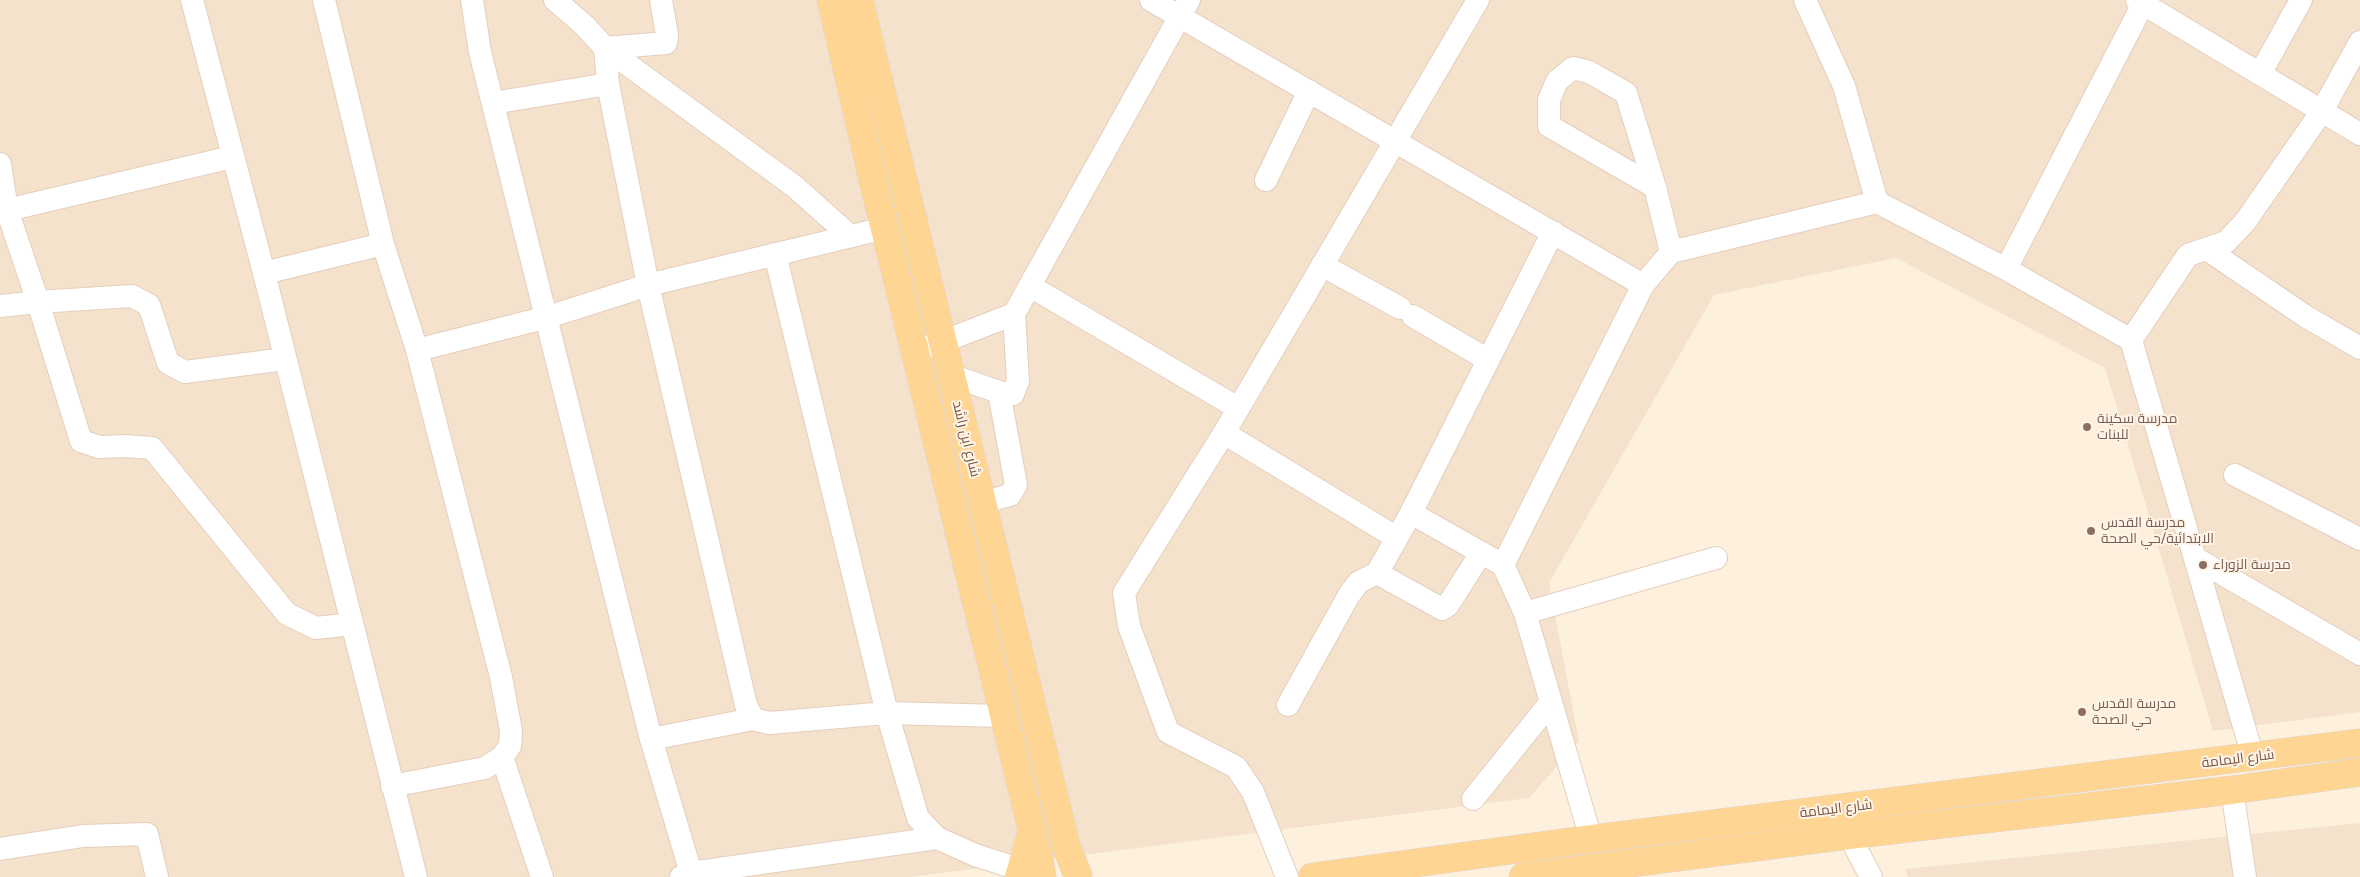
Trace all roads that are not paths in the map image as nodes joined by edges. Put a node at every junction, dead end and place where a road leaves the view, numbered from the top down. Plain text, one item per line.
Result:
1 (192, 0) edge
2 (324, 0) edge
3 (472, 0) edge
4 (555, 0) edge
5 (662, 0) edge
6 (832, 0) edge
7 (859, 0) edge
8 (1151, 0) edge
9 (1478, 0) edge
10 (1805, 0) edge
11 (2301, 0) edge
12 (2142, 1) edge
13 (1185, 9) edge
14 (2360, 42) edge
15 (605, 48) junction
16 (2260, 74) junction
17 (608, 84) junction
18 (1309, 91) junction
19 (493, 103) junction
20 (2322, 111) junction
21 (2360, 134) edge
22 (1395, 140) junction
23 (232, 157) junction
24 (0, 164) edge
25 (1266, 180) dead end
26 (1655, 187) junction
27 (1877, 202) junction
28 (7, 210) junction
29 (885, 228) junction
30 (1553, 232) junction
31 (850, 236) junction
32 (383, 244) junction
33 (2208, 250) junction
34 (1671, 252) junction
35 (775, 254) junction
36 (1322, 265) junction
37 (2006, 269) junction
38 (264, 273) junction
39 (1643, 285) junction
40 (648, 286) junction
41 (1030, 286) junction
42 (38, 302) junction
43 (0, 306) edge
44 (1014, 314) junction
45 (548, 317) junction
46 (2131, 340) junction
47 (942, 342) junction
48 (2360, 348) edge
49 (418, 350) junction
50 (915, 350) junction
51 (285, 359) junction
52 (1488, 360) junction
53 (950, 375) junction
54 (999, 392) junction
55 (1238, 408) junction
56 (1224, 434) junction
57 (2235, 475) dead end
58 (981, 503) junction
59 (1411, 513) junction
60 (1398, 538) junction
61 (2360, 540) edge
62 (1481, 553) junction
63 (1716, 558) dead end
64 (2195, 558) junction
65 (1503, 565) junction
66 (1377, 574) junction
67 (1525, 613) junction
68 (352, 624) junction
69 (2360, 654) edge
70 (1551, 702) junction
71 (1288, 706) dead end
72 (887, 713) junction
73 (1004, 716) junction
74 (753, 719) junction
75 (651, 739) junction
76 (2360, 743) edge
77 (502, 757) junction
78 (2253, 757) junction
79 (2360, 772) edge
80 (392, 786) junction
81 (2232, 790) junction
82 (1944, 795) junction
83 (1473, 799) dead end
84 (1948, 824) junction
85 (1848, 835) junction
86 (937, 838) junction
87 (1591, 839) junction
88 (0, 849) edge
89 (1622, 871) edge
90 (686, 875) edge
91 (1028, 875) edge
92 (157, 877) edge
93 (416, 877) edge
94 (542, 877) edge
95 (1072, 877) edge
96 (1287, 877) edge
97 (1312, 877) edge
98 (1523, 877) edge
99 (1871, 877) edge
100 (2245, 877) edge

1 - 23 street
2 - 32 street
3 - 19 street
4 - 15 street
5 - 15 street
6 - 29 main road, شارع ابن راشد
7 - 47 main road, شارع ابن راشد
8 - 13 street
9 - 22 street
10 - 27 street
11 - 16 street
12 - 16 street
12 - 37 street
13 - 18 street
13 - 41 street
14 - 20 street
15 - 17 street
15 - 31 street
16 - 20 street
17 - 19 street
17 - 40 street
18 - 22 street
18 - 25 street
19 - 45 street
20 - 21 street
20 - 33 street
22 - 30 street
22 - 36 street
23 - 28 street
23 - 38 street
24 - 28 street
26 - 26 street
26 - 34 street
27 - 34 street
27 - 37 street
28 - 42 street
29 - 31 street
29 - 50 main road, شارع ابن راشد
30 - 39 street
30 - 52 street
31 - 35 street
32 - 38 street
32 - 49 street
33 - 46 street
33 - 48 street
34 - 39 street
35 - 40 street
35 - 72 street
36 - 52 street
36 - 55 street
37 - 46 street
38 - 51 street
39 - 65 street
40 - 45 street
40 - 74 street
41 - 44 street
41 - 55 street
42 - 43 street
42 - 51 street
42 - 68 street
44 - 47 street
44 - 54 street
45 - 49 street
45 - 75 street
46 - 64 street
47 - 50 street
47 - 53 main road, شارع ابن راشد
49 - 77 street
50 - 73 main road, شارع ابن راشد
51 - 68 street
52 - 59 street
53 - 54 street
53 - 58 main road, شارع ابن راشد
54 - 58 street
55 - 56 street
56 - 60 street
56 - 96 street
57 - 61 street
58 - 95 main road, شارع ابن راشد
59 - 60 street
59 - 62 street
60 - 66 street
62 - 65 street
62 - 66 street
63 - 67 street
64 - 69 street
64 - 78 street
65 - 67 street
66 - 71 street
67 - 70 street
68 - 80 street
70 - 83 street
70 - 87 street
72 - 73 street
72 - 74 street
72 - 86 street
73 - 91 main road, شارع ابن راشد
74 - 75 street
75 - 90 street
76 - 78 main road, شارع اليمامة
77 - 80 street
77 - 94 street
78 - 82 main road, شارع اليمامة
79 - 81 main road, شارع اليمامة
80 - 93 street
81 - 84 main road, شارع اليمامة
81 - 100 street
82 - 84 main road
82 - 87 main road, شارع اليمامة
84 - 85 main road, شارع اليمامة
85 - 89 main road, شارع اليمامة
85 - 99 street
86 - 90 street
86 - 91 street
87 - 97 main road, شارع اليمامة
88 - 92 street
89 - 98 main road, شارع اليمامة

